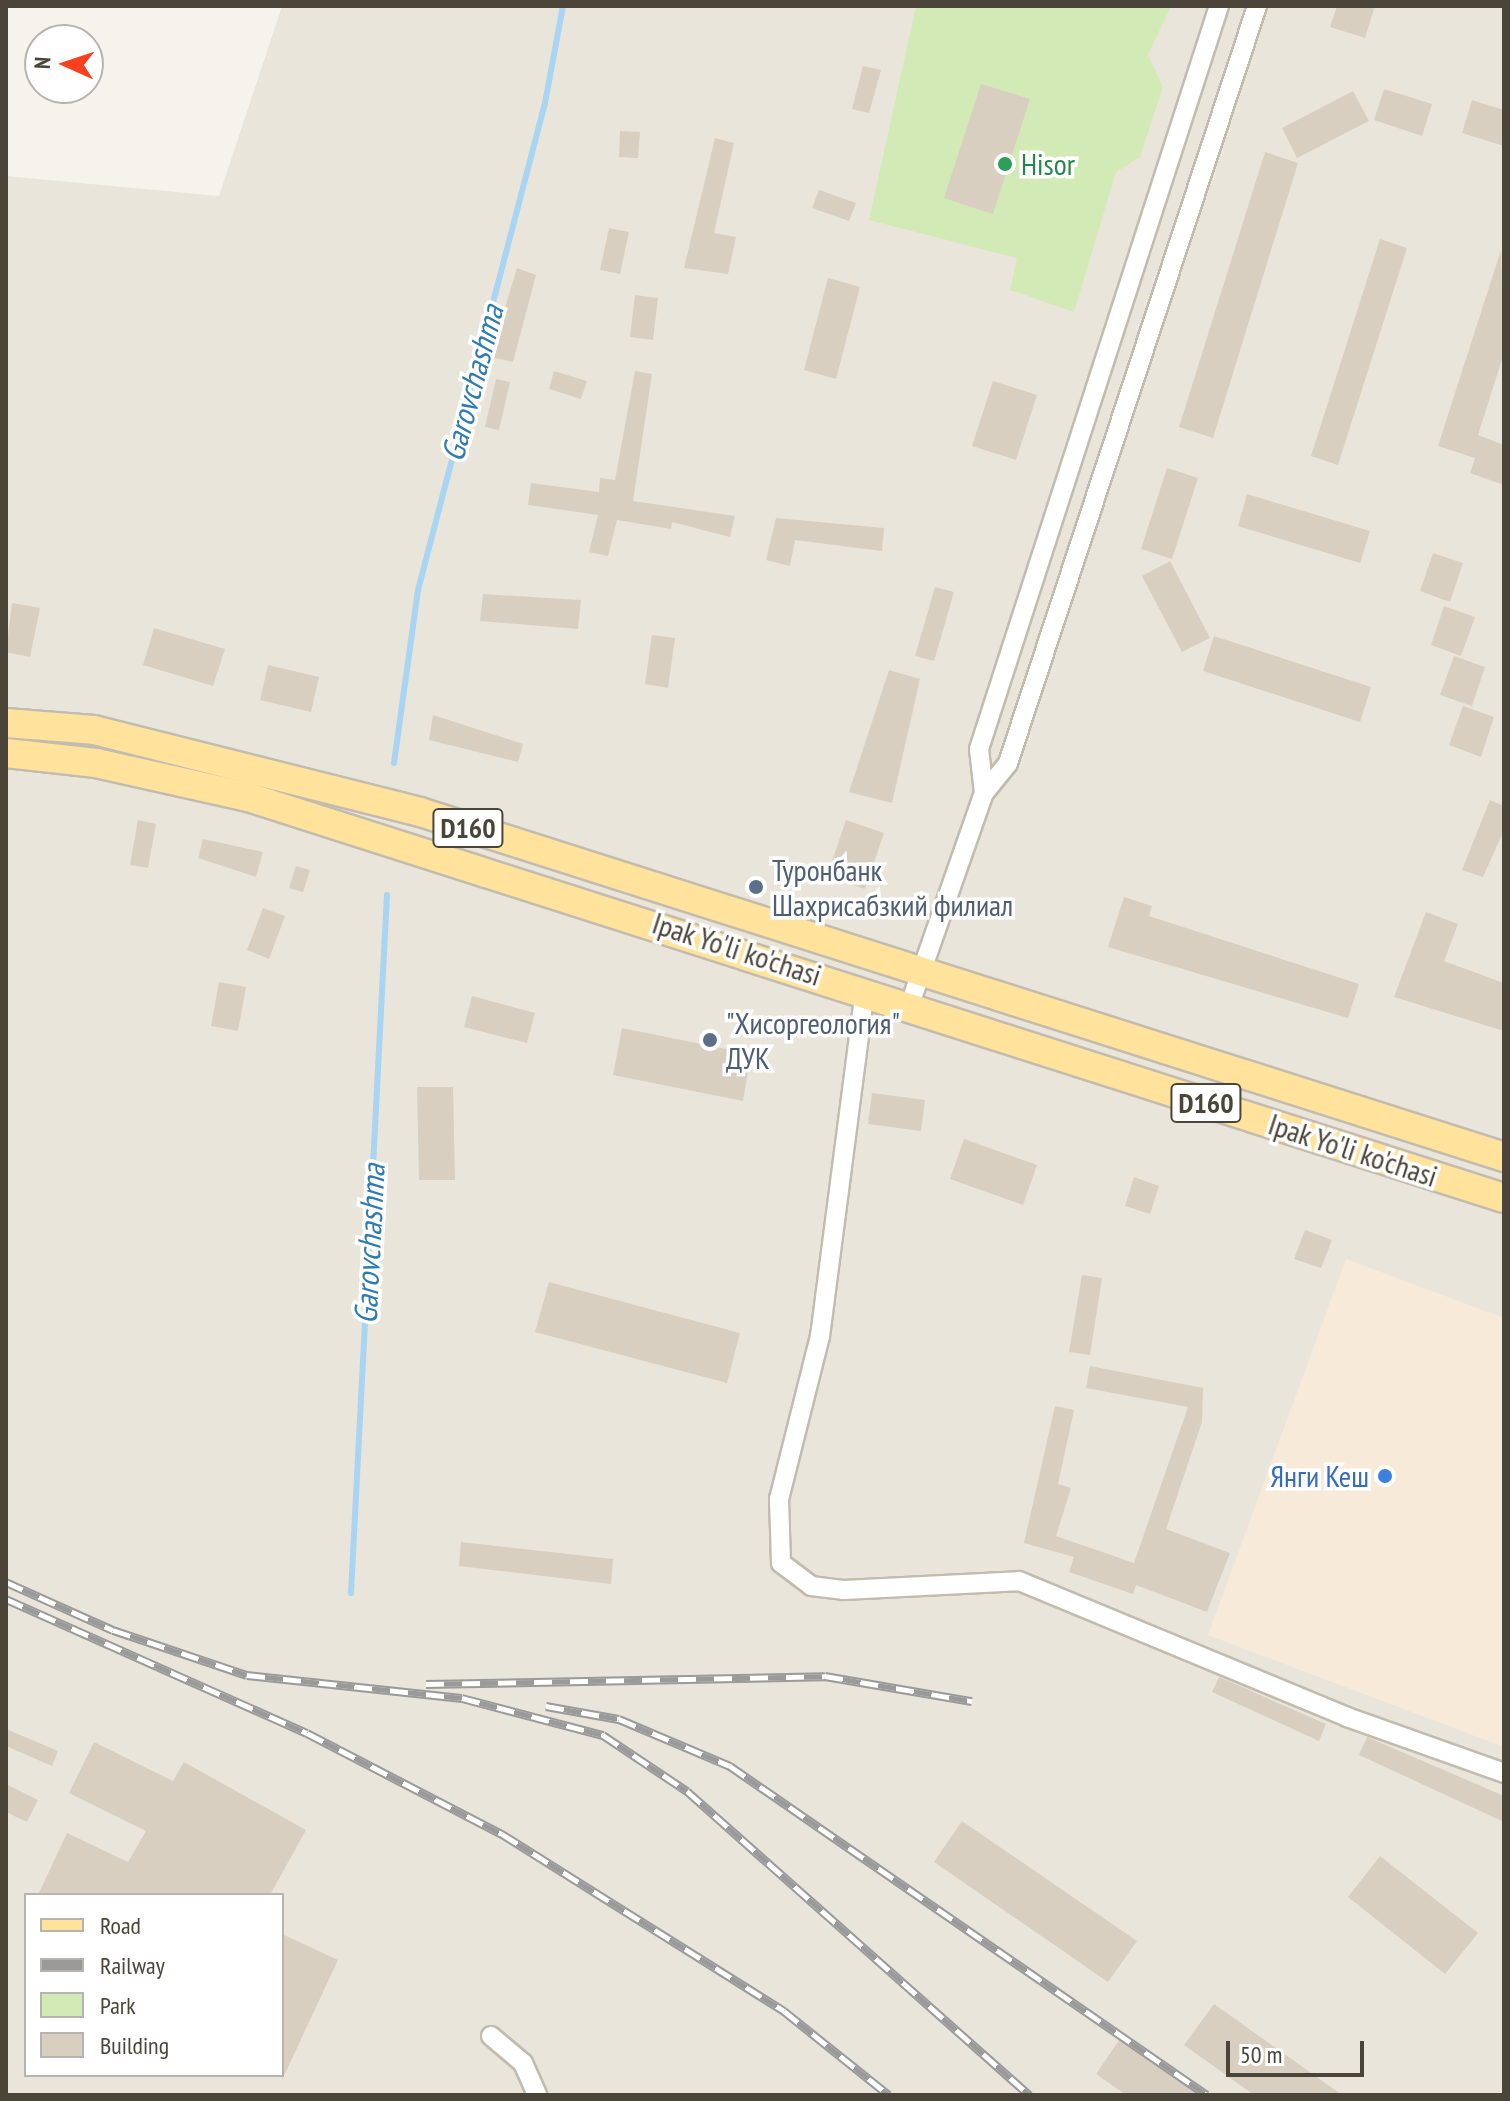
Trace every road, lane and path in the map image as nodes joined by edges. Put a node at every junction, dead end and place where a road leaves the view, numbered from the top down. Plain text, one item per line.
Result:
1 (1219, 6) edge
2 (1257, 6) edge
3 (6, 723) edge
4 (6, 753) edge
5 (984, 793) junction
6 (922, 969) junction
7 (865, 990) junction
8 (910, 1004) junction
9 (1504, 1157) edge
10 (1504, 1198) edge
11 (1504, 1773) edge
12 (491, 2036) dead end
13 (537, 2095) edge

1 - 5 street
2 - 5 street
3 - 6 main road, Ipak Yo'li ko'chasi / D160
4 - 7 main road, Ipak Yo'li ko'chasi / D160
5 - 6 street
6 - 8 street
6 - 9 main road, Ipak Yo'li ko'chasi / D160
7 - 8 main road, Ipak Yo'li ko'chasi / D160
7 - 11 street
8 - 10 main road, Ipak Yo'li ko'chasi / D160
12 - 13 street

